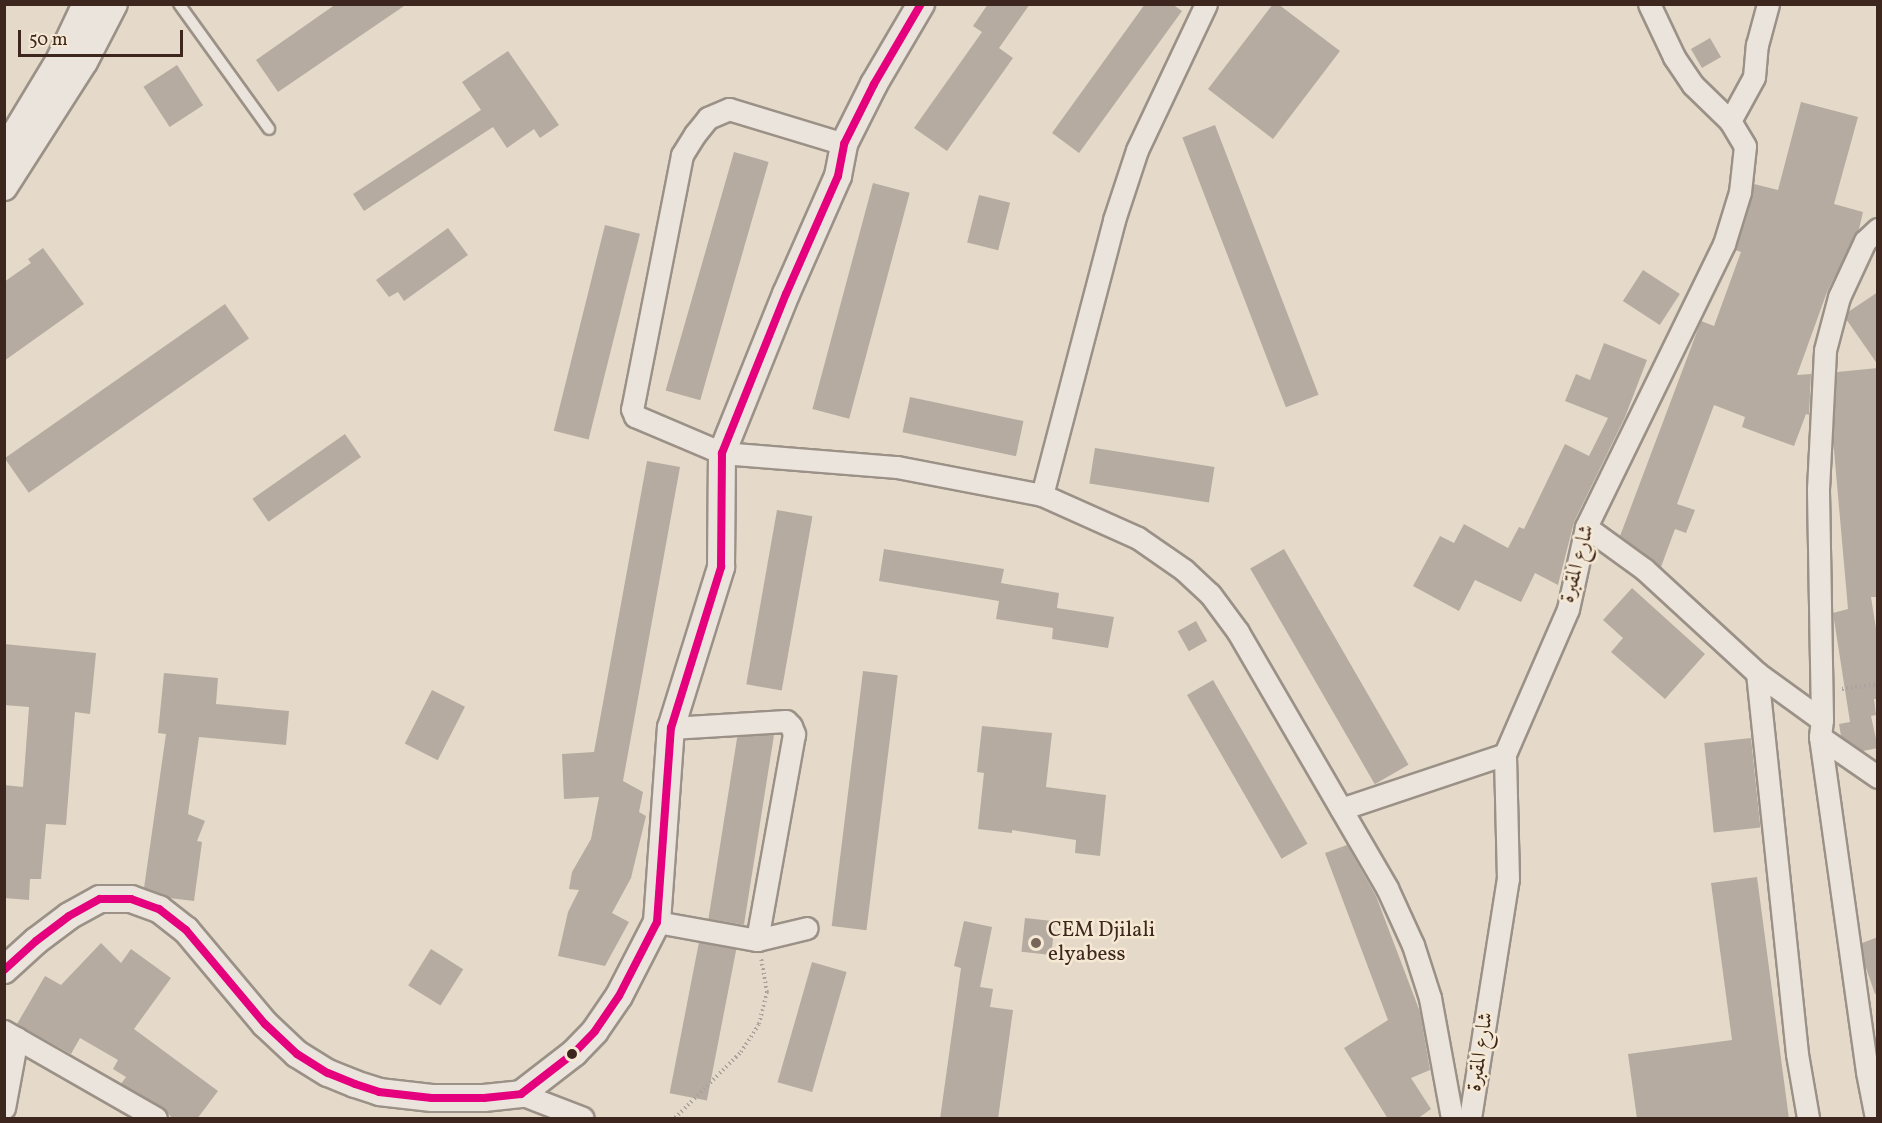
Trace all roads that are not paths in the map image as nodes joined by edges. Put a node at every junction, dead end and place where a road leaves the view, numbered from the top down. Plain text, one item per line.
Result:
1 (86, 4) edge
2 (114, 4) edge
3 (179, 4) edge
4 (921, 4) edge
5 (1206, 4) edge
6 (1649, 4) edge
7 (1768, 4) edge
8 (1730, 121) junction
9 (269, 129) dead end
10 (844, 144) junction
11 (4, 152) edge
12 (7, 179) edge
13 (1878, 229) edge
14 (722, 453) junction
15 (1042, 495) junction
16 (1586, 527) junction
17 (1757, 673) junction
18 (671, 728) junction
19 (1821, 729) junction
20 (1505, 754) junction
21 (1878, 777) edge
22 (1341, 809) junction
23 (657, 922) junction
24 (807, 928) dead end
25 (758, 940) junction
26 (4, 970) edge
27 (11, 1035) edge
28 (521, 1094) junction
29 (4, 1108) edge
30 (156, 1119) edge
31 (583, 1119) edge
32 (1452, 1119) edge
33 (1470, 1119) edge
34 (1808, 1119) edge
35 (1876, 1119) edge

1 - 11 street
2 - 12 street
3 - 9 lane
4 - 10 street
5 - 15 street
6 - 8 street, شارع المقبرة
7 - 8 street
8 - 16 street, شارع المقبرة
10 - 14 street
10 - 14 street
13 - 19 street
14 - 15 street
14 - 18 street
15 - 22 street
16 - 17 street
16 - 20 street, شارع المقبرة
17 - 19 street
17 - 34 street
18 - 23 street
18 - 25 street
19 - 21 street
19 - 35 street
20 - 22 street
20 - 33 street, شارع المقبرة
22 - 32 street
23 - 25 street
23 - 28 street
24 - 25 street
26 - 28 street
27 - 29 street
27 - 30 street
28 - 31 street

